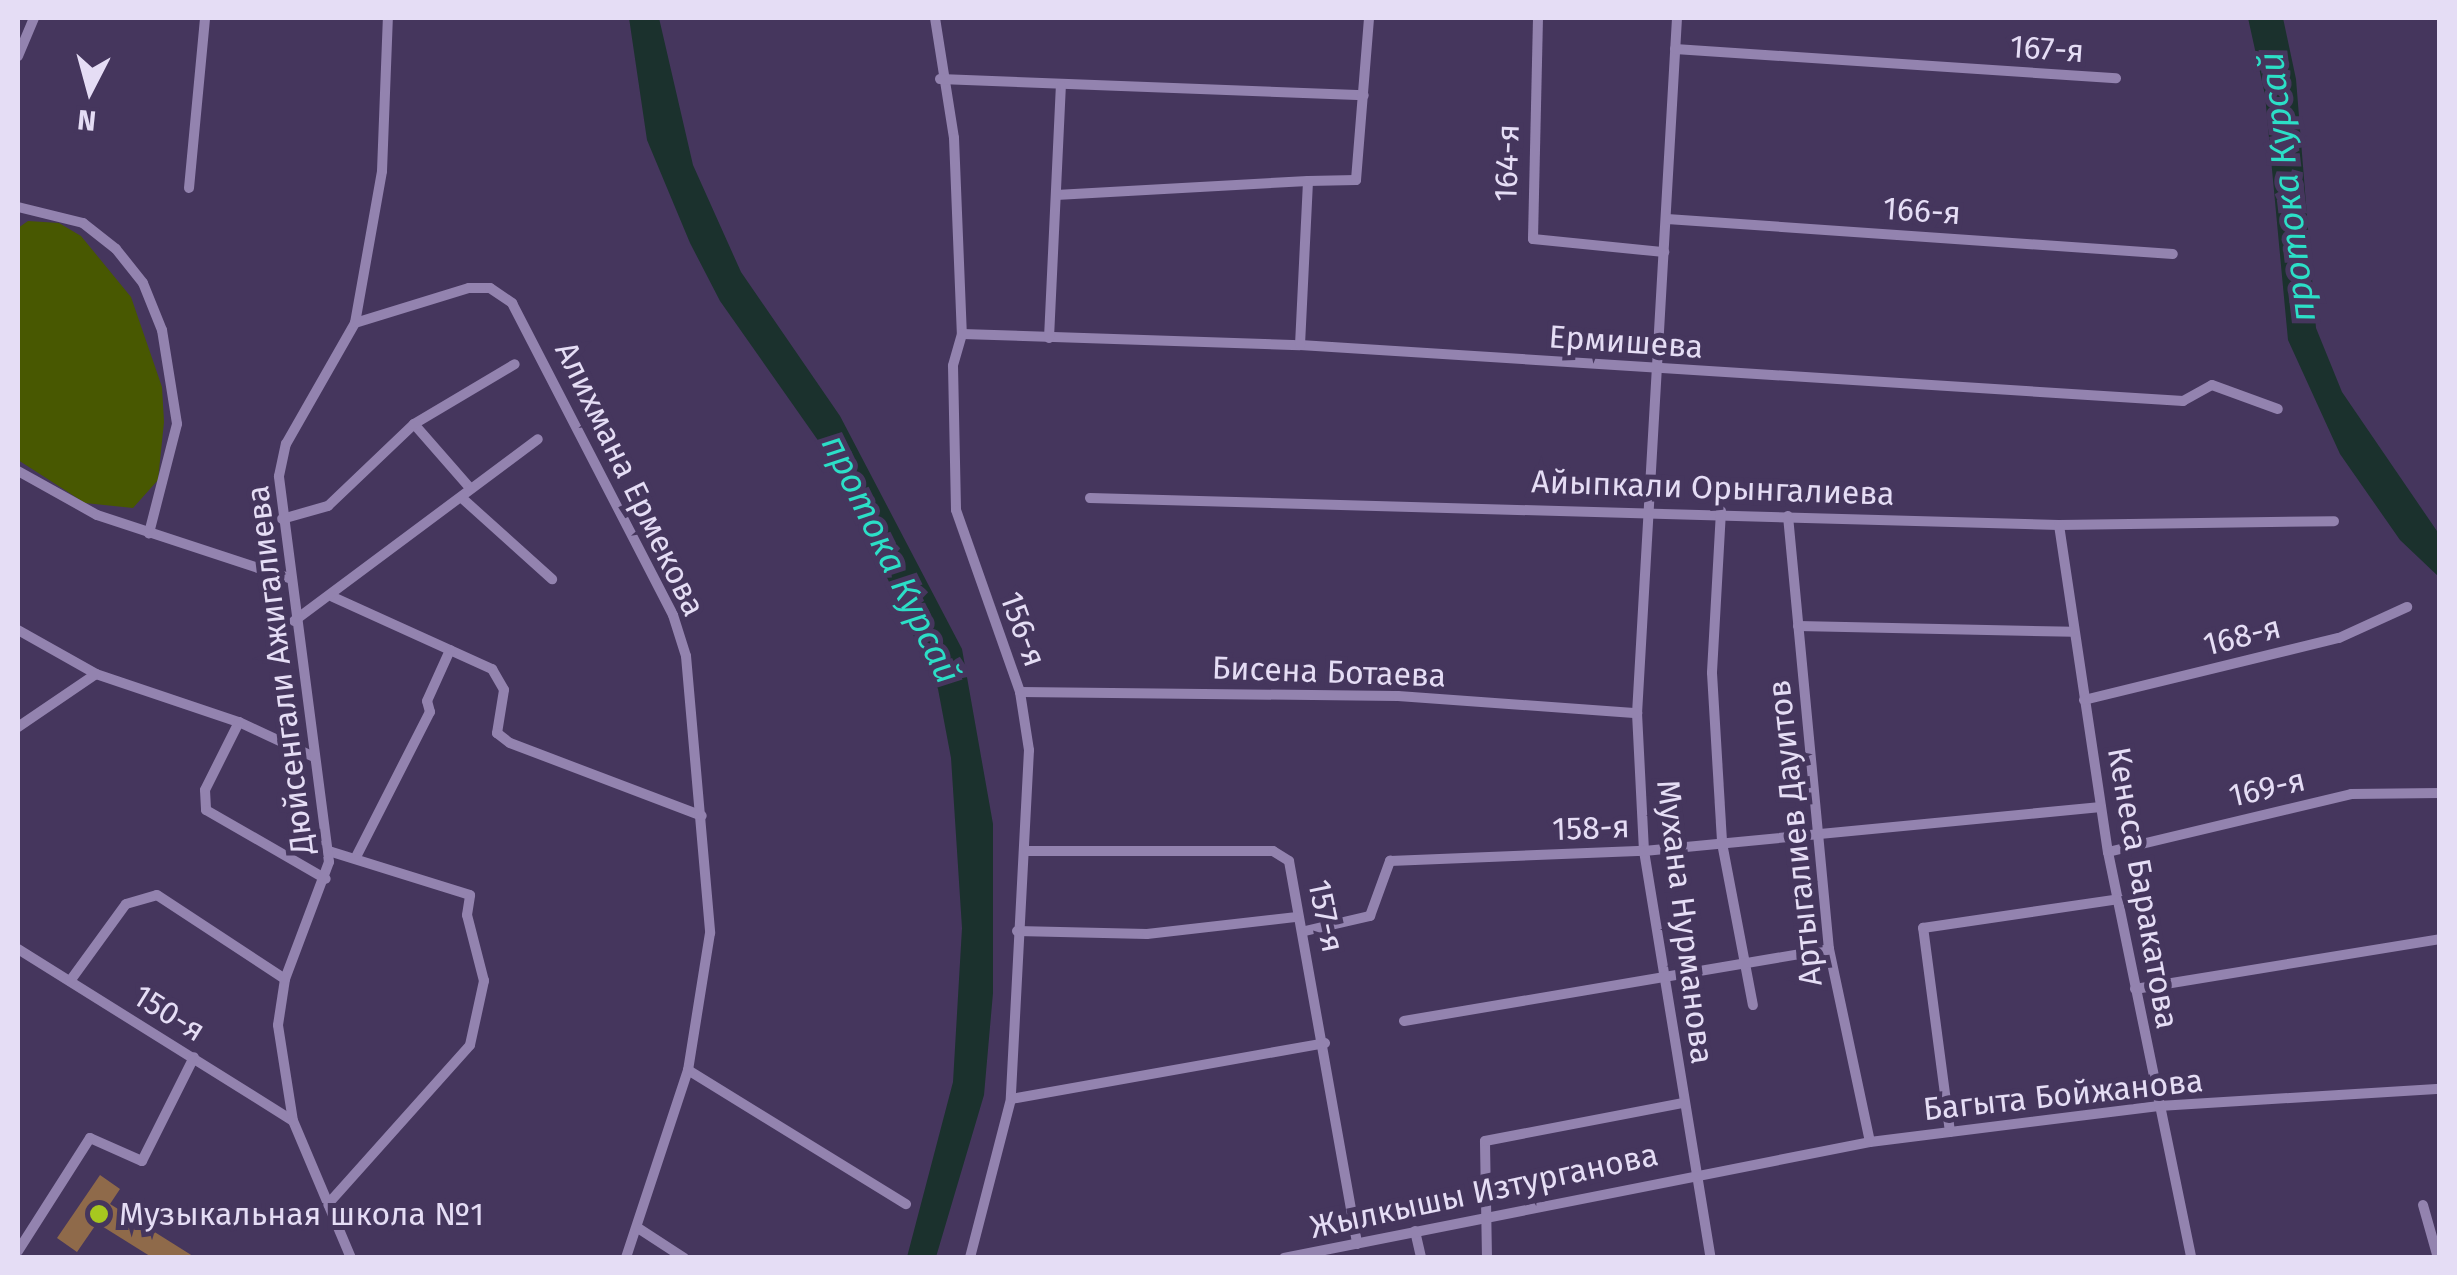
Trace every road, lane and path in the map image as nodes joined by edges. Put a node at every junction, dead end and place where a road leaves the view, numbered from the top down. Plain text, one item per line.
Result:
1 (34, 18) edge
2 (204, 18) edge
3 (388, 18) edge
4 (935, 18) edge
5 (1368, 18) edge
6 (1538, 18) edge
7 (1677, 18) edge
8 (1675, 50) junction
9 (18, 56) edge
10 (2116, 78) dead end
11 (940, 79) junction
12 (1061, 86) junction
13 (1364, 94) junction
14 (1308, 180) junction
15 (188, 188) dead end
16 (1056, 195) junction
17 (18, 207) edge
18 (1666, 219) junction
19 (1664, 252) junction
20 (2173, 254) dead end
21 (355, 323) junction
22 (962, 334) junction
23 (1049, 338) junction
24 (1300, 344) junction
25 (515, 364) dead end
26 (1658, 369) junction
27 (2278, 409) dead end
28 (414, 424) junction
29 (538, 439) dead end
30 (18, 471) edge
31 (471, 489) junction
32 (1090, 498) dead end
33 (463, 499) junction
34 (1649, 509) junction
35 (1722, 512) junction
36 (1788, 516) junction
37 (282, 519) junction
38 (2334, 521) dead end
39 (2059, 524) junction
40 (149, 533) junction
41 (289, 578) junction
42 (552, 579) dead end
43 (332, 597) junction
44 (2406, 607) dead end
45 (294, 621) junction
46 (1798, 626) junction
47 (18, 630) edge
48 (2073, 632) junction
49 (450, 650) junction
50 (96, 674) junction
51 (1020, 692) junction
52 (2084, 700) junction
53 (1637, 713) junction
54 (238, 722) junction
55 (18, 727) edge
56 (312, 756) junction
57 (2440, 793) edge
58 (2101, 807) junction
59 (702, 816) junction
60 (1816, 836) junction
61 (1722, 843) junction
62 (329, 850) junction
63 (1026, 851) junction
64 (1644, 851) junction
65 (2108, 852) junction
66 (356, 857) junction
67 (326, 880) junction
68 (2118, 898) junction
69 (1298, 917) junction
70 (1018, 930) junction
71 (1304, 932) junction
72 (2440, 939) edge
73 (18, 949) edge
74 (1829, 949) junction
75 (1742, 964) junction
76 (285, 978) junction
77 (1663, 978) junction
78 (70, 981) junction
79 (2135, 988) junction
80 (1753, 1005) dead end
81 (1404, 1021) dead end
82 (1325, 1043) junction
83 (194, 1057) junction
84 (688, 1070) junction
85 (2440, 1089) edge
86 (1011, 1099) junction
87 (1684, 1103) junction
88 (2159, 1106) junction
89 (293, 1120) junction
90 (1950, 1132) junction
91 (1870, 1142) junction
92 (1695, 1173) junction
93 (328, 1204) junction
94 (906, 1204) dead end
95 (2423, 1206) dead end
96 (1481, 1222) junction
97 (638, 1228) junction
98 (1416, 1232) junction
99 (1357, 1244) junction
100 (18, 1251) edge
101 (351, 1258) edge
102 (626, 1258) edge
103 (684, 1258) edge
104 (970, 1258) edge
105 (1284, 1258) edge
106 (1421, 1258) edge
107 (1487, 1258) edge
108 (1711, 1258) edge
109 (2191, 1258) edge
110 (2438, 1258) edge

1 - 9 street
2 - 15 street
3 - 21 street, Дюйсенгали Ажигалиева
4 - 11 street, 156-я
5 - 13 street
6 - 19 street, 164-я
7 - 8 street, Мухана Нурманова
8 - 10 street, 167-я
8 - 18 street, Мухана Нурманова
11 - 12 street
11 - 22 street, 156-я
12 - 13 street
12 - 16 street
13 - 14 street
14 - 16 street
14 - 24 street
16 - 23 street
17 - 40 street
18 - 19 street, Мухана Нурманова
18 - 20 street, 166-я
19 - 26 street, Мухана Нурманова
21 - 37 street, Дюйсенгали Ажигалиева
21 - 59 street, Алихмана Ермекова
22 - 23 street, Ермишева
22 - 51 street, 156-я
23 - 24 street, Ермишева
24 - 26 street, Ермишева
25 - 28 street
26 - 27 street, Ермишева
26 - 34 street, Мухана Нурманова
28 - 31 street
28 - 37 street
29 - 31 street
30 - 40 street
31 - 33 street
32 - 34 street, Айыпкали Орынгалиева
33 - 42 street
33 - 43 street
34 - 35 street, Айыпкали Орынгалиева
34 - 53 street, Мухана Нурманова
35 - 36 street, Айыпкали Орынгалиева
35 - 61 street
36 - 39 street, Айыпкали Орынгалиева
36 - 46 street, Артыгалиев Дауитов
37 - 41 street, Дюйсенгали Ажигалиева
38 - 39 street, Айыпкали Орынгалиева
39 - 48 street, Кенеса Баракатова
40 - 41 street
41 - 45 street, Дюйсенгали Ажигалиева
43 - 45 street
43 - 49 street
44 - 52 street, 168-я
45 - 56 street, Дюйсенгали Ажигалиева
46 - 48 street
46 - 60 street, Артыгалиев Дауитов
47 - 50 street
48 - 52 street, Кенеса Баракатова
49 - 59 street
49 - 66 street
50 - 54 street
50 - 55 street
51 - 53 street, Бисена Ботаева
51 - 63 street, 156-я
52 - 58 street, Кенеса Баракатова
53 - 64 street, Мухана Нурманова
54 - 56 street
54 - 67 street
56 - 62 street, Дюйсенгали Ажигалиева
57 - 65 street, 169-я
58 - 60 street, 158-я
58 - 65 street, Кенеса Баракатова
59 - 84 street, Алихмана Ермекова
60 - 61 street, 158-я
60 - 74 street, Артыгалиев Дауитов
61 - 64 street, 158-я
61 - 75 street
62 - 66 street
62 - 67 street, Дюйсенгали Ажигалиева
63 - 69 street, 157-я
63 - 70 street, 156-я
64 - 71 street, 158-я
64 - 77 street, Мухана Нурманова
65 - 68 street, Кенеса Баракатова
66 - 93 street
67 - 76 street, Дюйсенгали Ажигалиева
68 - 79 street, Кенеса Баракатова
68 - 90 street
69 - 70 street
69 - 71 street, 157-я
70 - 86 street, 156-я
71 - 82 street, 157-я
72 - 79 street
73 - 78 street, 150-я
74 - 75 street
74 - 91 street, Артыгалиев Дауитов
75 - 77 street
75 - 80 street
76 - 78 street
76 - 89 street, Дюйсенгали Ажигалиева
77 - 81 street
77 - 87 street, Мухана Нурманова
78 - 83 street, 150-я
79 - 88 street, Кенеса Баракатова
82 - 86 street
82 - 99 street, 157-я
83 - 89 street, 150-я
83 - 100 street
84 - 94 street
84 - 97 street, Алихмана Ермекова
85 - 88 street, Багыта Бойжанова
86 - 104 street, 156-я
87 - 92 street, Мухана Нурманова
87 - 96 street
88 - 90 street, Багыта Бойжанова
88 - 109 street, Кенеса Баракатова
89 - 93 street, Дюйсенгали Ажигалиева
90 - 91 street, Багыта Бойжанова
91 - 92 street, Багыта Бойжанова
92 - 96 street, Жылкышы Изтурганова
92 - 108 street, Мухана Нурманова
93 - 101 street, Дюйсенгали Ажигалиева
95 - 110 street
96 - 98 street, Жылкышы Изтурганова
96 - 107 street
97 - 102 street, Алихмана Ермекова
97 - 103 street
98 - 99 street, Жылкышы Изтурганова
98 - 106 street
99 - 105 street, Жылкышы Изтурганова

